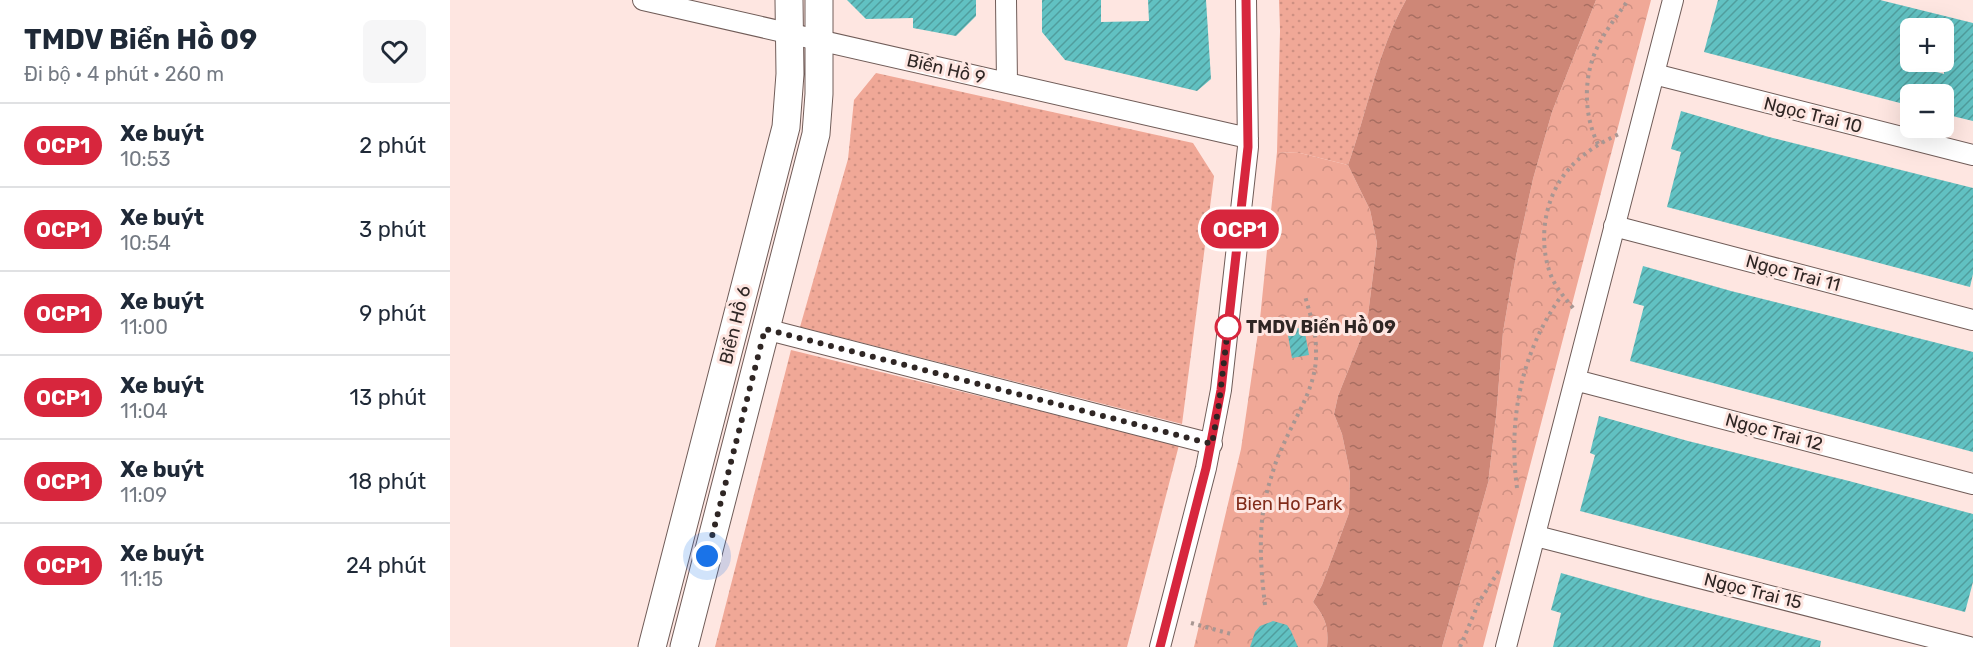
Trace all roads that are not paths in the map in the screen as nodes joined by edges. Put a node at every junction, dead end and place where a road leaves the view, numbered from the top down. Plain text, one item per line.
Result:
1 (643, 0) edge
2 (789, 0) edge
3 (819, 0) edge
4 (1006, 0) edge
5 (1246, 0) edge
6 (1673, 0) edge
7 (789, 33) junction
8 (819, 40) junction
9 (1654, 74) junction
10 (1007, 83) junction
11 (1248, 138) junction
12 (1973, 155) edge
13 (1614, 226) junction
14 (1973, 320) edge
15 (765, 329) junction
16 (1575, 380) junction
17 (1212, 444) junction
18 (1973, 484) edge
19 (1536, 536) junction
20 (652, 647) edge
21 (684, 647) edge
22 (1160, 647) edge
23 (1506, 647) edge
24 (1970, 647) edge

1 - 7 street, Biển Hồ 9
2 - 7 street, Biển Hồ 6
3 - 8 street, Biển Hồ 6
4 - 10 street
5 - 11 street
6 - 9 street
7 - 8 street, Biển Hồ 9
7 - 20 street, Biển Hồ 6
8 - 10 street, Biển Hồ 9
8 - 15 street, Biển Hồ 6
9 - 12 street, Ngọc Trai 10
9 - 13 street
10 - 11 street, Biển Hồ 9
11 - 17 street
13 - 14 street, Ngọc Trai 11
13 - 16 street
15 - 17 street
15 - 21 street, Biển Hồ 6
16 - 18 street, Ngọc Trai 12
16 - 19 street
17 - 22 street
19 - 23 street
19 - 24 street, Ngọc Trai 15

